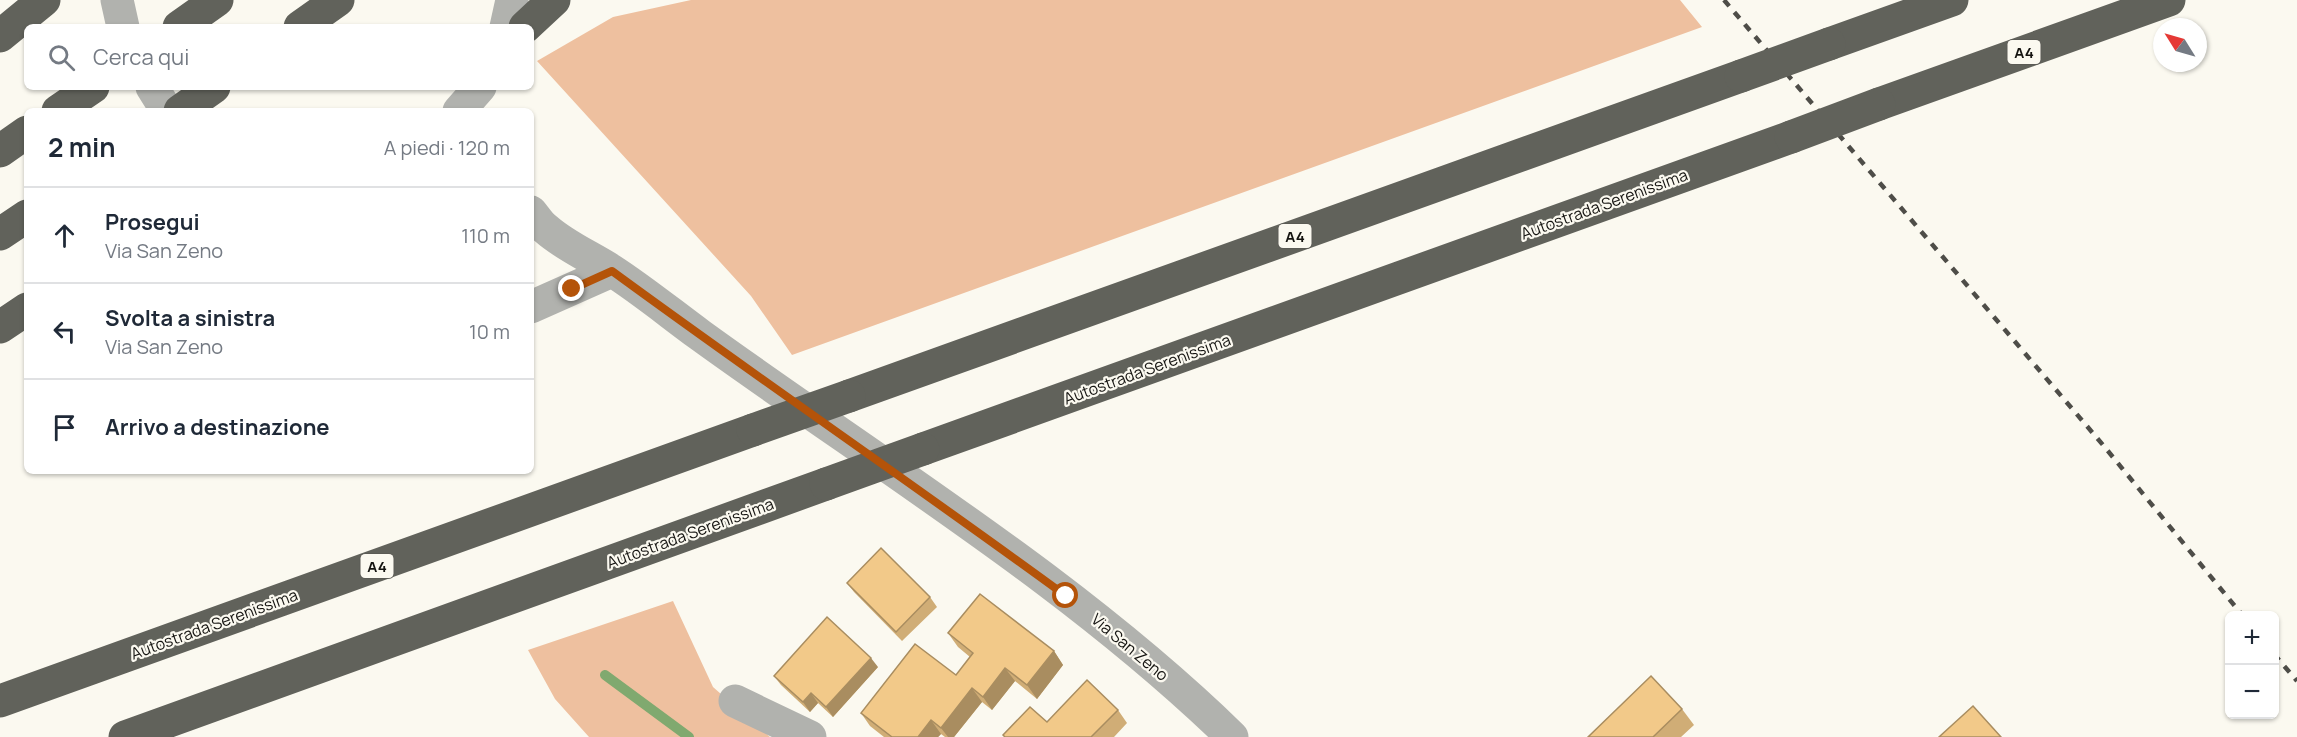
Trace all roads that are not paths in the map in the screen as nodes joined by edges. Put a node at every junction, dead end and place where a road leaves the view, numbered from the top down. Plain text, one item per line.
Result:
1 (44, 0) edge
2 (117, 0) edge
3 (217, 0) edge
4 (338, 0) edge
5 (512, 0) edge
6 (554, 0) edge
7 (1952, 0) edge
8 (2169, 0) edge
9 (122, 24) edge
10 (183, 24) edge
11 (304, 24) edge
12 (507, 24) edge
13 (528, 24) edge
14 (0, 36) edge
15 (89, 90) edge
16 (154, 90) edge
17 (210, 90) edge
18 (62, 108) edge
19 (165, 108) edge
20 (184, 108) edge
21 (24, 134) edge
22 (0, 151) edge
23 (24, 218) edge
24 (536, 223) edge
25 (0, 234) edge
26 (612, 271) junction
27 (534, 306) edge
28 (24, 311) edge
29 (0, 327) edge
30 (0, 701) edge
31 (735, 701) dead end
32 (125, 737) edge
33 (810, 737) edge
34 (1232, 737) edge

1 - 14 highway
2 - 9 street
3 - 10 highway
4 - 11 highway
5 - 12 street
6 - 13 highway
7 - 30 highway, Autostrada Serenissima / A4, bridge
8 - 32 highway, Autostrada Serenissima / A4, bridge
15 - 18 highway
16 - 19 street
17 - 20 highway
21 - 22 highway
23 - 25 highway
24 - 26 street, Via San Zeno
26 - 27 street
26 - 34 street, Via San Zeno
28 - 29 highway
31 - 33 street

